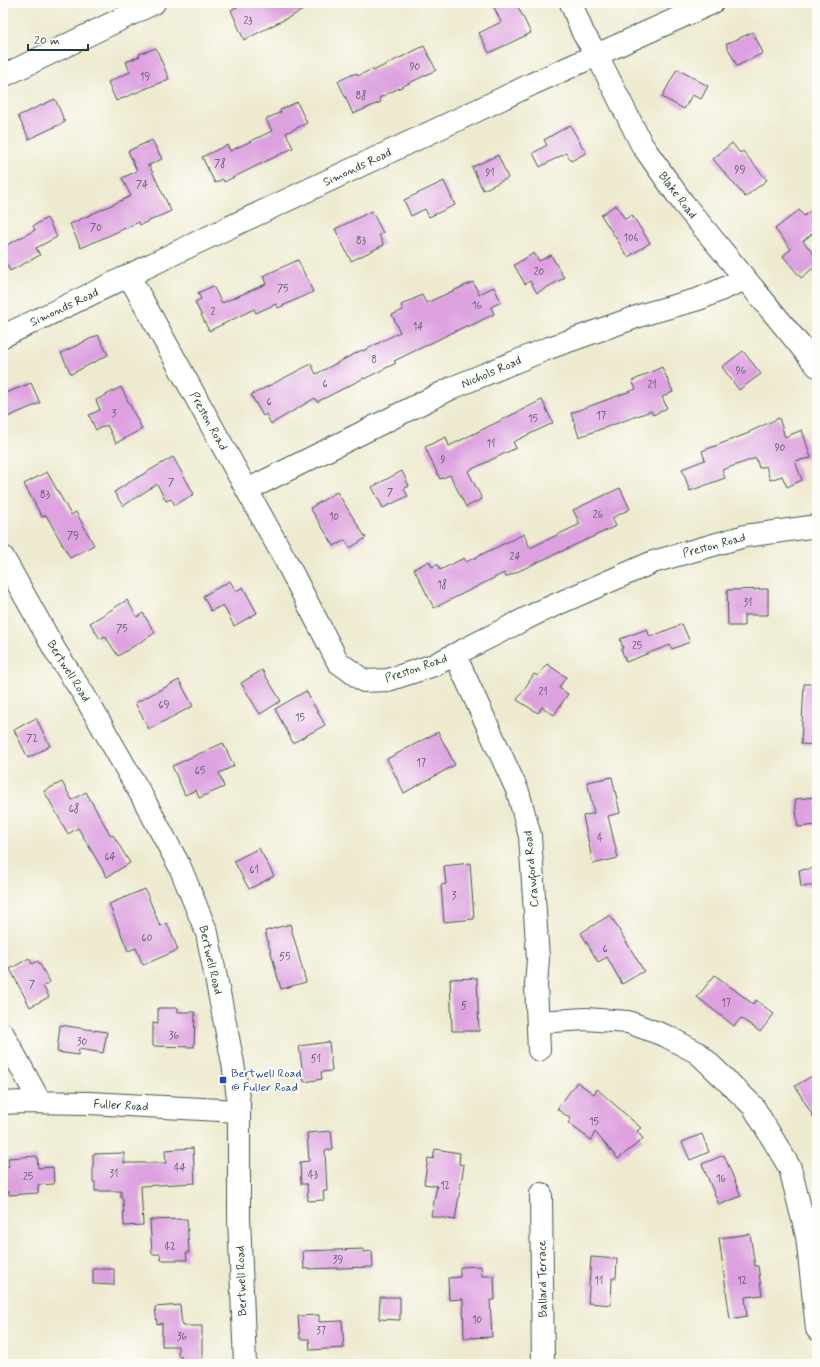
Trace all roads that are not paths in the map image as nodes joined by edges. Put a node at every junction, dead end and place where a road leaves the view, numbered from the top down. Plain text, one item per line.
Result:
1 (154, 3) edge
2 (571, 3) edge
3 (712, 3) edge
4 (597, 55) junction
5 (3, 76) edge
6 (129, 276) junction
7 (746, 278) junction
8 (3, 336) edge
9 (817, 366) edge
10 (247, 490) junction
11 (817, 526) edge
12 (3, 557) edge
13 (455, 655) junction
14 (538, 1022) junction
15 (3, 1034) edge
16 (539, 1050) dead end
17 (40, 1102) junction
18 (3, 1103) edge
19 (239, 1112) junction
20 (541, 1194) dead end
21 (817, 1329) edge
22 (245, 1364) edge
23 (543, 1364) edge

1 - 5 street
2 - 4 street, Blake Road
3 - 4 street, Simonds Road
4 - 6 street, Simonds Road
4 - 7 street, Blake Road
6 - 8 street, Simonds Road
6 - 10 street, Preston Road
7 - 9 street, Blake Road
7 - 10 street, Nichols Road
10 - 13 street, Preston Road
11 - 13 street, Preston Road
12 - 19 street, Bertwell Road
13 - 14 street, Crawford Road
14 - 16 street, Crawford Road
14 - 21 street
15 - 17 street
17 - 18 street, Fuller Road
17 - 19 street, Fuller Road
19 - 22 street, Bertwell Road
20 - 23 street, Ballard Terrace

